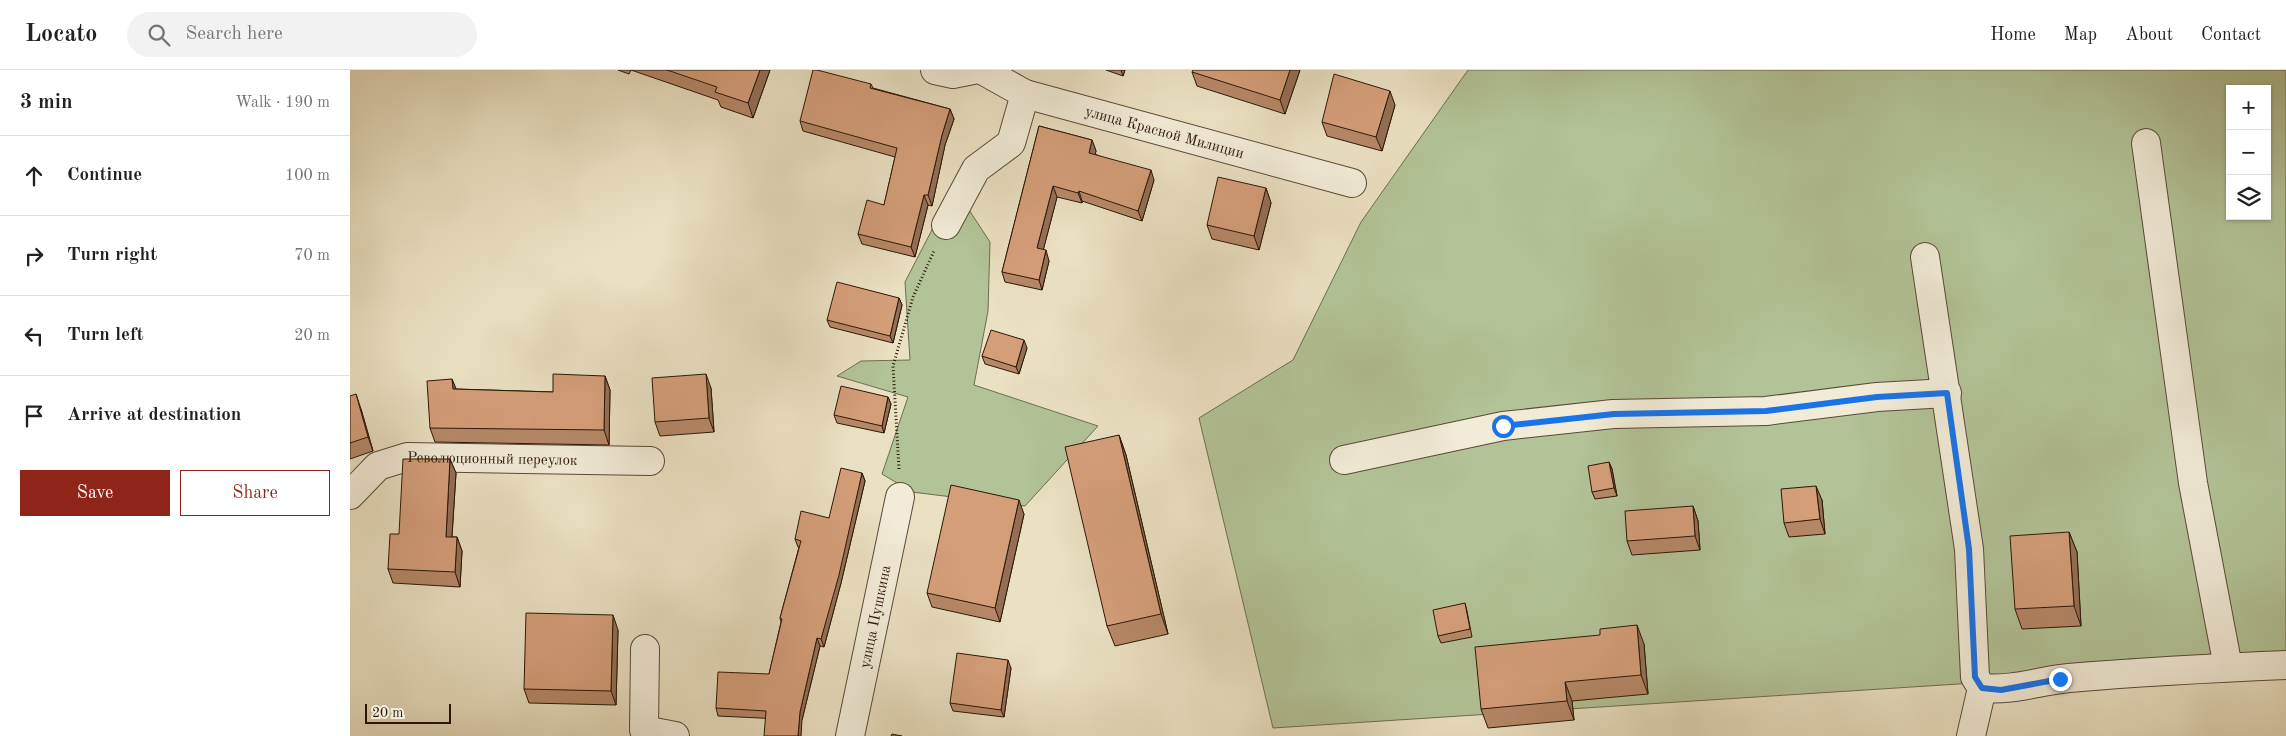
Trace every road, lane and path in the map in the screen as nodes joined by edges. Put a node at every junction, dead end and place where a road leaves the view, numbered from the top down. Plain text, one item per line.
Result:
1 (935, 70) edge
2 (972, 70) edge
3 (982, 70) edge
4 (1025, 94) junction
5 (2146, 143) dead end
6 (1352, 183) dead end
7 (946, 225) joint
8 (1925, 257) dead end
9 (1947, 393) junction
10 (899, 445) dead end
11 (1344, 460) dead end
12 (650, 461) dead end
13 (350, 495) edge
14 (900, 498) dead end
15 (645, 649) dead end
16 (2286, 664) edge
17 (2228, 667) junction
18 (1982, 688) junction
19 (676, 736) edge
20 (850, 736) edge
21 (1971, 736) edge

1 - 2 street
3 - 4 street, улица Красной Милиции
4 - 6 street, улица Красной Милиции
4 - 7 street
5 - 17 street
7 - 10 path
8 - 9 street
9 - 11 street
9 - 18 street
12 - 13 street, Революционный переулок
14 - 20 street, улица Пушкина
15 - 19 street
16 - 17 street
17 - 18 street
18 - 21 street

